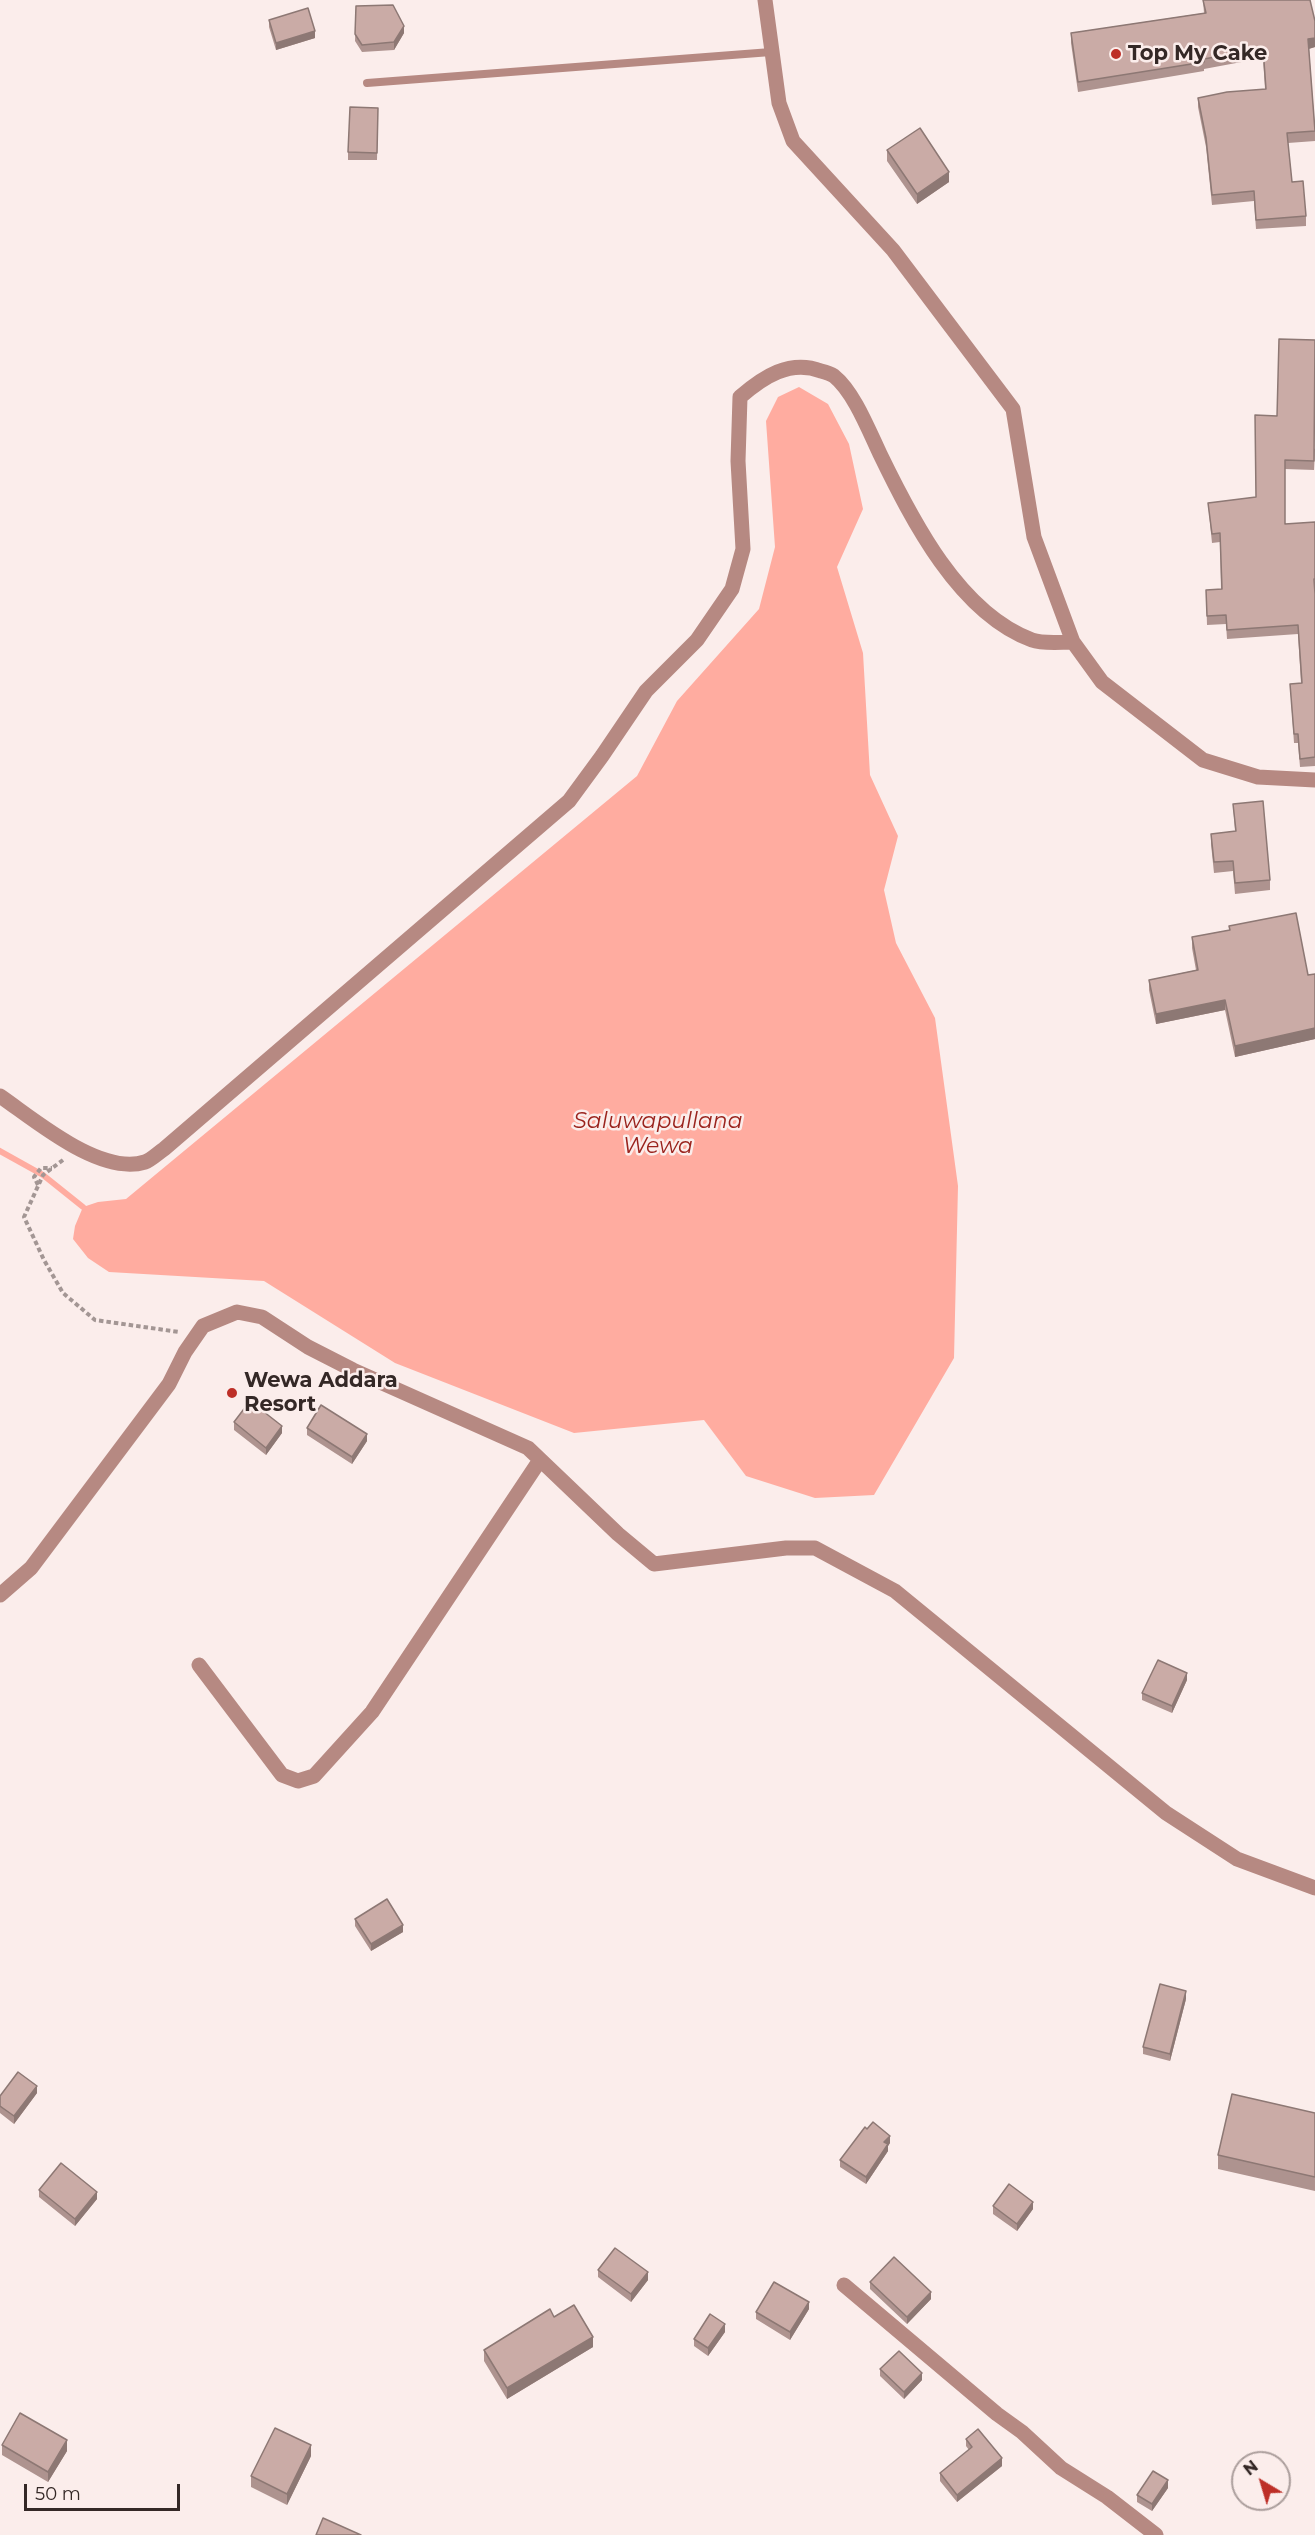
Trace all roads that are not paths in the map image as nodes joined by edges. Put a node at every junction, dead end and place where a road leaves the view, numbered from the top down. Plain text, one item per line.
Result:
1 (765, 0) edge
2 (771, 52) junction
3 (367, 83) dead end
4 (1073, 642) junction
5 (1315, 780) edge
6 (0, 1096) edge
7 (540, 1460) junction
8 (0, 1595) edge
9 (199, 1665) dead end
10 (1315, 1888) edge
11 (844, 2285) dead end
12 (1156, 2535) edge

1 - 2 street
2 - 3 lane
2 - 4 street
4 - 5 street
4 - 6 street
7 - 8 street
7 - 9 street
7 - 10 street
11 - 12 street

